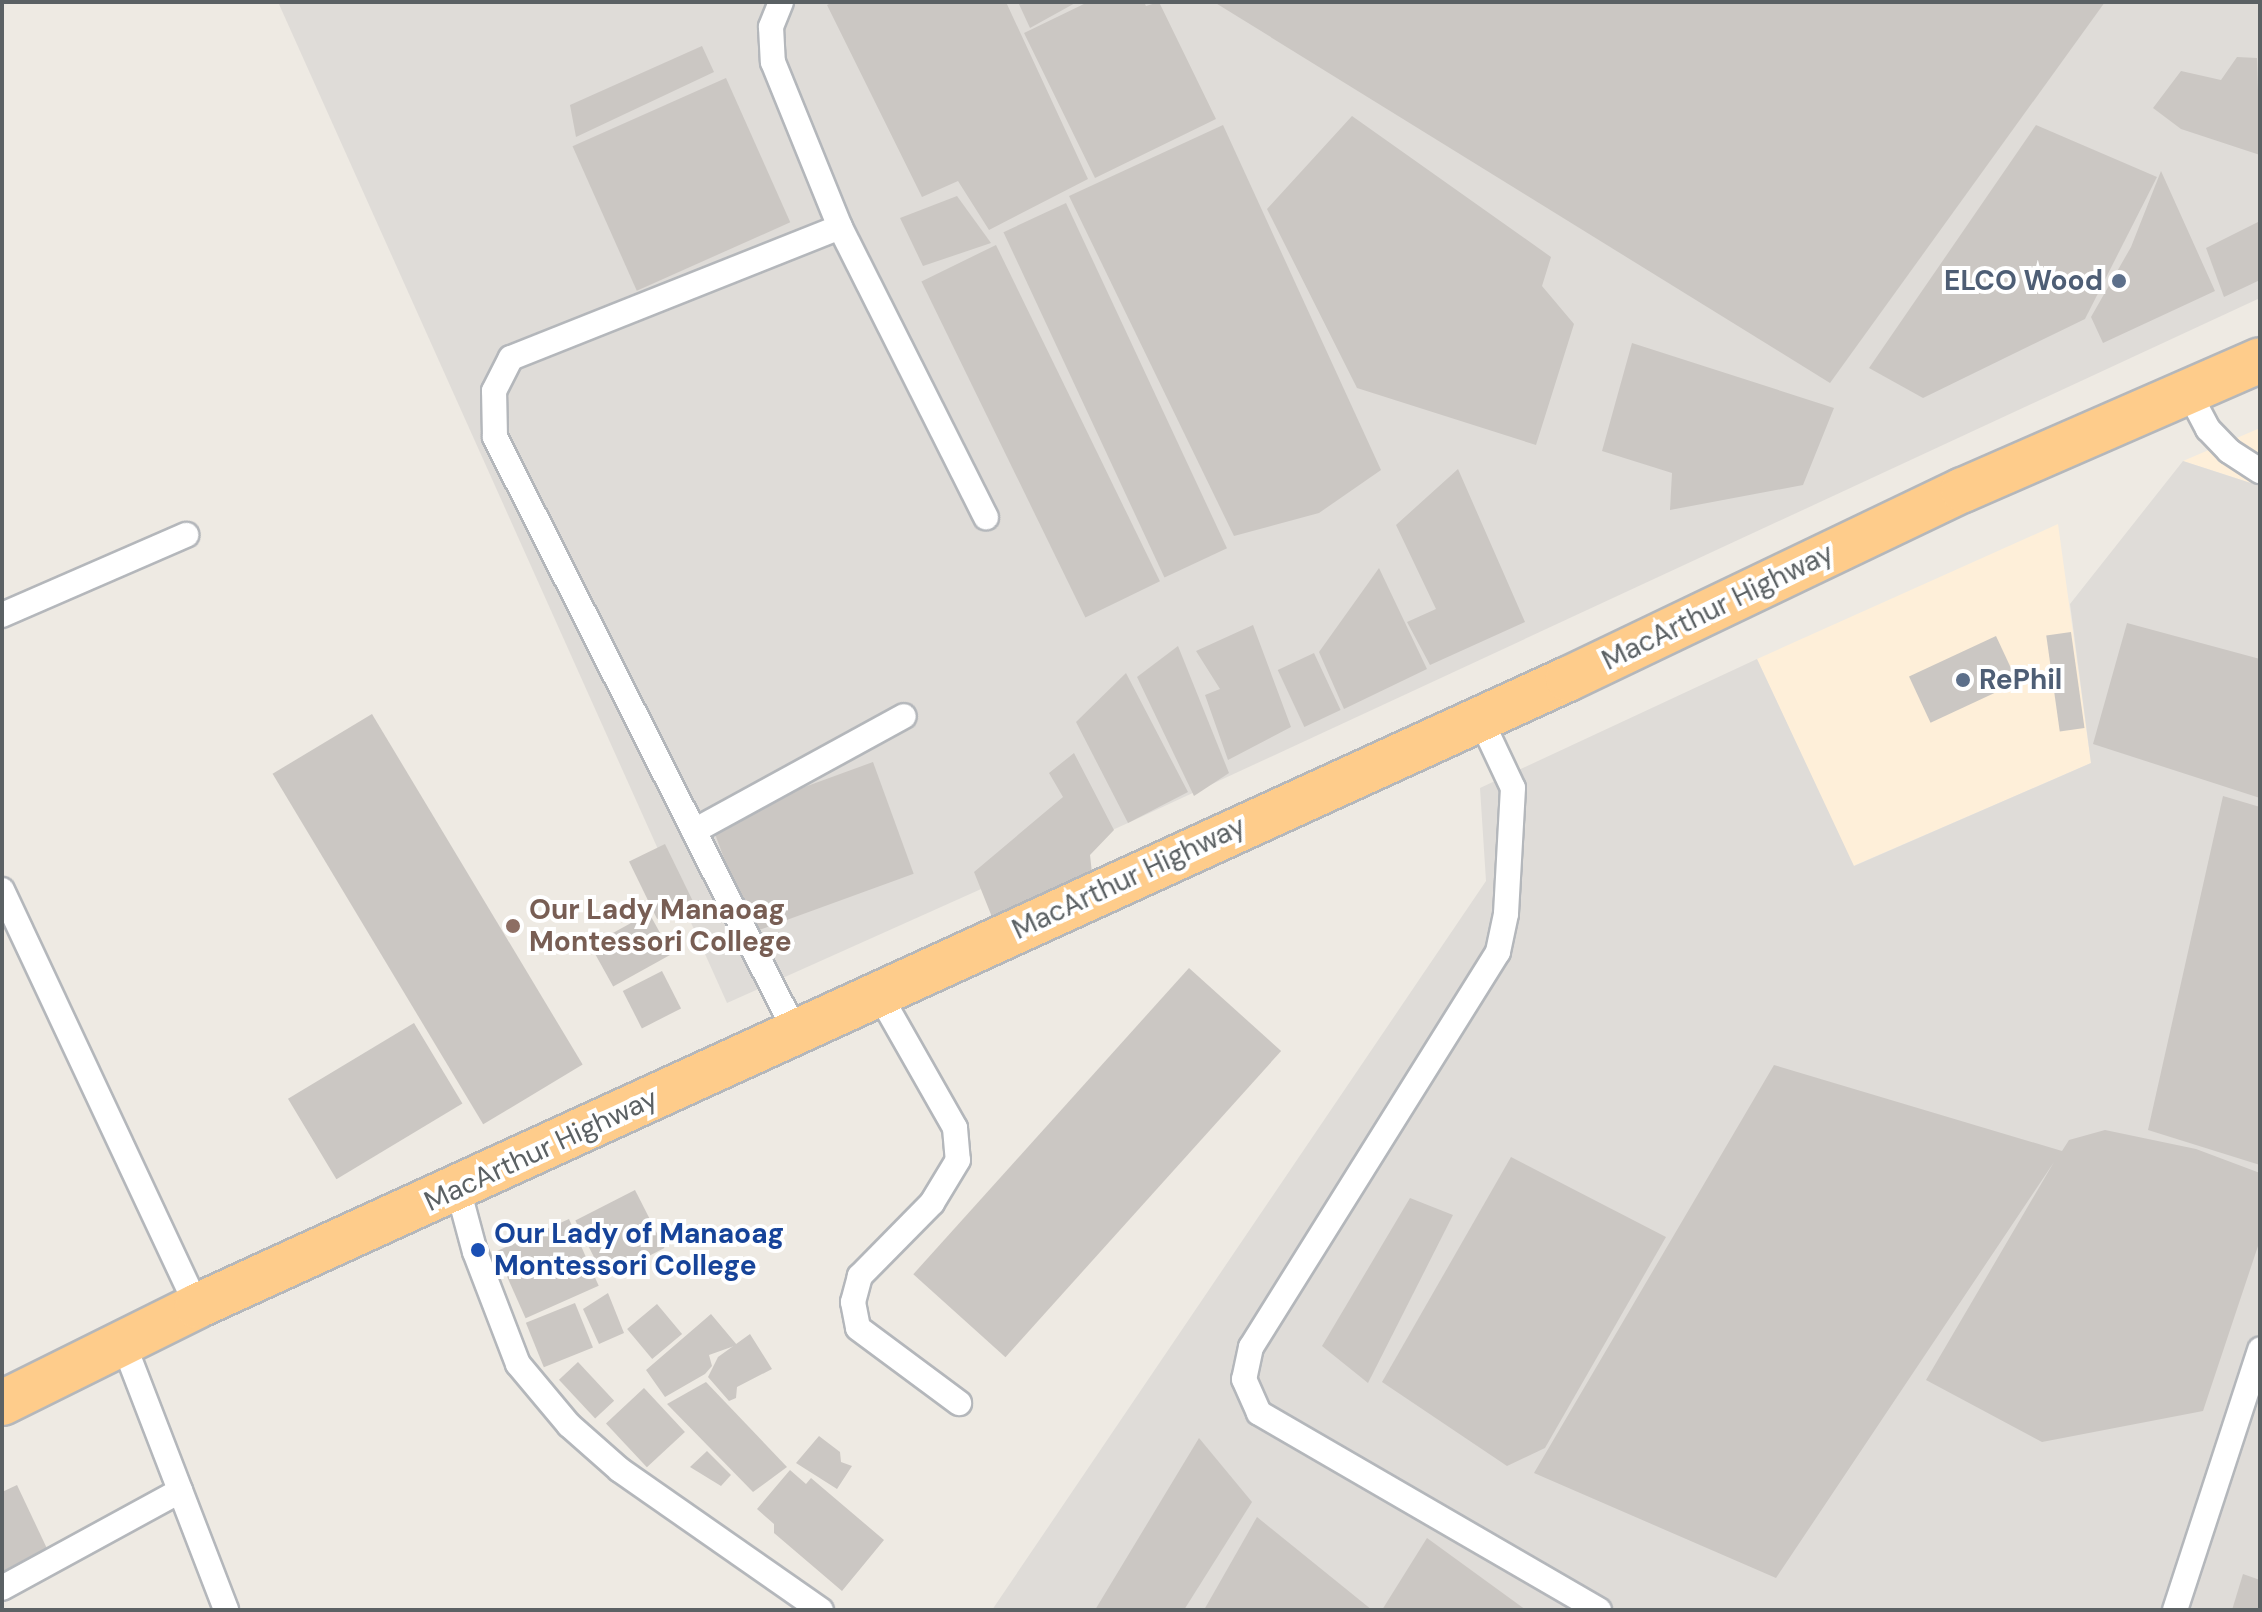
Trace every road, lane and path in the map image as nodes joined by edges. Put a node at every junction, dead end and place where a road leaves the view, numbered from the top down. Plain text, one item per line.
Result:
1 (781, 2) edge
2 (840, 227) junction
3 (2260, 360) edge
4 (2189, 393) junction
5 (2260, 471) edge
6 (986, 517) dead end
7 (186, 535) dead end
8 (2, 615) edge
9 (904, 716) dead end
10 (1480, 718) junction
11 (694, 831) junction
12 (2, 890) edge
13 (879, 994) junction
14 (796, 1033) junction
15 (458, 1189) junction
16 (197, 1306) junction
17 (124, 1345) junction
18 (2260, 1350) edge
19 (2, 1403) edge
20 (959, 1403) dead end
21 (180, 1491) junction
22 (2, 1588) edge
23 (226, 1610) edge
24 (821, 1610) edge
25 (1599, 1610) edge
26 (2175, 1610) edge

1 - 2 lane
2 - 6 lane
2 - 11 lane
3 - 4 highway, MacArthur Highway
4 - 5 lane
4 - 10 highway, MacArthur Highway
7 - 8 lane
9 - 11 lane
10 - 13 highway, MacArthur Highway
10 - 25 lane
11 - 14 lane
12 - 16 lane
13 - 14 highway, MacArthur Highway
13 - 20 lane
14 - 15 highway, MacArthur Highway
15 - 16 highway, MacArthur Highway
15 - 24 lane
16 - 17 highway, MacArthur Highway
17 - 19 highway, MacArthur Highway
17 - 21 lane
18 - 26 lane
21 - 22 lane
21 - 23 lane

